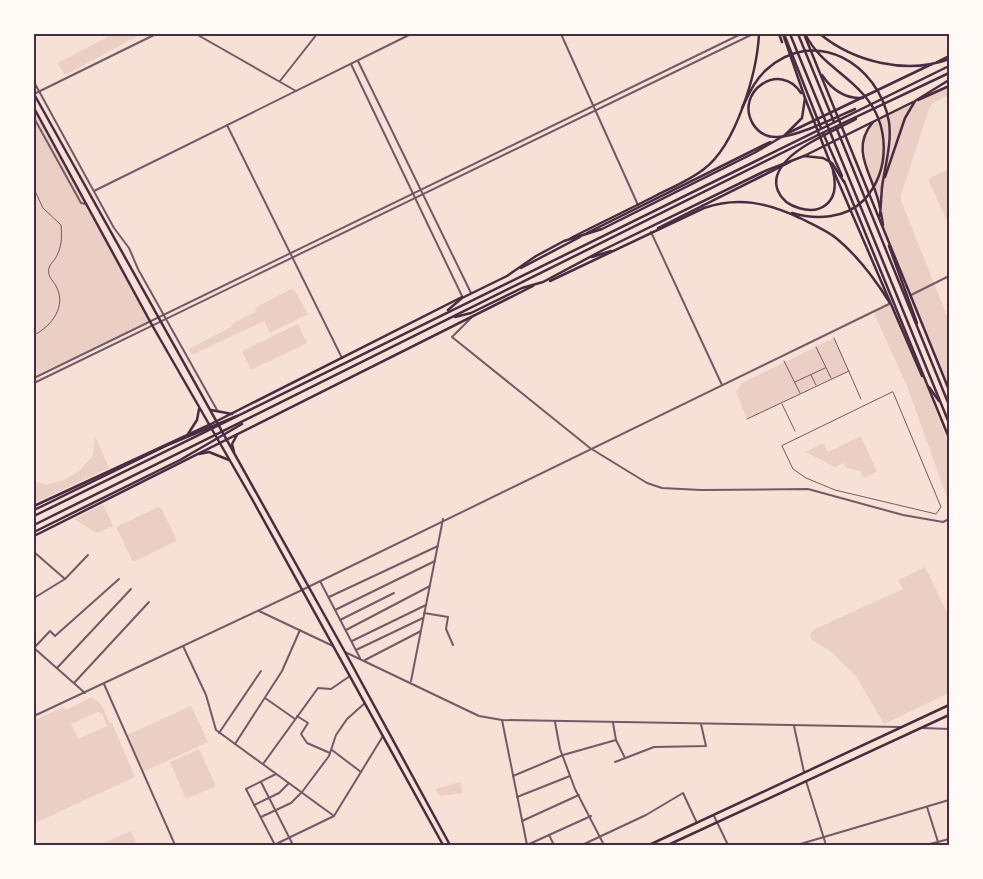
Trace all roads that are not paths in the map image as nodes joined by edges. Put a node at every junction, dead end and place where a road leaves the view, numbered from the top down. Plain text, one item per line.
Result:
1 (156, 34) edge
2 (196, 34) edge
3 (317, 34) edge
4 (412, 34) edge
5 (562, 34) edge
6 (740, 34) edge
7 (752, 34) edge
8 (759, 34) edge
9 (782, 34) edge
10 (790, 34) edge
11 (798, 34) edge
12 (804, 34) edge
13 (820, 34) edge
14 (949, 57) edge
15 (357, 61) junction
16 (351, 64) junction
17 (949, 66) edge
18 (820, 73) junction
19 (949, 73) edge
20 (949, 80) edge
21 (34, 82) edge
22 (279, 82) junction
23 (949, 86) edge
24 (296, 91) junction
25 (39, 92) junction
26 (34, 94) edge
27 (864, 98) junction
28 (875, 101) junction
29 (808, 103) junction
30 (593, 106) junction
31 (877, 107) junction
32 (34, 108) edge
33 (595, 110) junction
34 (836, 111) junction
35 (34, 118) edge
36 (736, 120) junction
37 (818, 120) junction
38 (874, 121) junction
39 (226, 125) junction
40 (846, 134) junction
41 (785, 135) junction
42 (828, 143) junction
43 (804, 156) junction
44 (831, 165) junction
45 (844, 182) junction
46 (882, 187) junction
47 (34, 189) edge
48 (419, 190) junction
49 (94, 191) junction
50 (412, 193) junction
51 (421, 194) junction
52 (414, 198) junction
53 (86, 204) junction
54 (638, 207) junction
55 (781, 209) junction
56 (883, 226) junction
57 (651, 232) junction
58 (564, 241) junction
59 (290, 253) junction
60 (292, 257) junction
61 (949, 276) edge
62 (543, 282) junction
63 (471, 293) junction
64 (911, 295) junction
65 (463, 297) junction
66 (894, 302) junction
67 (894, 309) junction
68 (444, 313) junction
69 (163, 314) junction
70 (476, 314) junction
71 (157, 317) junction
72 (166, 318) junction
73 (450, 318) junction
74 (150, 321) junction
75 (160, 321) junction
76 (152, 325) junction
77 (920, 334) junction
78 (34, 335) edge
79 (834, 338) dead end
80 (816, 346) dead end
81 (342, 358) junction
82 (784, 361) dead end
83 (826, 367) junction
84 (849, 371) junction
85 (810, 374) junction
86 (34, 378) edge
87 (831, 379) junction
88 (794, 382) junction
89 (34, 384) edge
90 (722, 384) junction
91 (816, 386) junction
92 (949, 390) edge
93 (800, 394) junction
94 (861, 399) dead end
95 (781, 403) junction
96 (207, 404) junction
97 (949, 405) edge
98 (199, 407) junction
99 (218, 412) junction
100 (945, 412) junction
101 (232, 414) junction
102 (244, 414) junction
103 (747, 419) dead end
104 (247, 420) junction
105 (216, 421) junction
106 (949, 424) edge
107 (209, 425) junction
108 (795, 431) dead end
109 (240, 432) junction
110 (188, 434) junction
111 (949, 438) edge
112 (226, 439) junction
113 (219, 442) junction
114 (590, 448) junction
115 (198, 454) junction
116 (236, 456) junction
117 (230, 460) junction
118 (904, 505) joint
119 (34, 506) edge
120 (34, 510) edge
121 (34, 516) edge
122 (443, 519) junction
123 (949, 519) edge
124 (34, 525) edge
125 (34, 534) edge
126 (438, 546) junction
127 (34, 552) edge
128 (88, 555) dead end
129 (435, 561) junction
130 (64, 579) junction
131 (119, 579) dead end
132 (320, 581) junction
133 (430, 586) junction
134 (308, 587) junction
135 (131, 589) dead end
136 (302, 590) junction
137 (394, 593) dead end
138 (328, 597) junction
139 (34, 598) edge
140 (149, 602) dead end
141 (426, 605) junction
142 (258, 610) junction
143 (335, 610) junction
144 (424, 614) junction
145 (423, 618) junction
146 (340, 620) junction
147 (300, 630) junction
148 (346, 630) junction
149 (421, 631) junction
150 (351, 642) junction
151 (453, 645) dead end
152 (183, 646) junction
153 (333, 646) junction
154 (34, 648) edge
155 (356, 650) junction
156 (345, 652) junction
157 (360, 658) junction
158 (364, 660) junction
159 (57, 668) junction
160 (261, 671) dead end
161 (350, 676) junction
162 (411, 682) junction
163 (74, 683) junction
164 (104, 684) junction
165 (86, 693) junction
166 (265, 698) junction
167 (365, 703) junction
168 (949, 705) edge
169 (949, 715) edge
170 (34, 716) edge
171 (296, 718) junction
172 (502, 720) junction
173 (555, 722) junction
174 (613, 723) junction
175 (700, 724) junction
176 (794, 726) junction
177 (902, 727) junction
178 (921, 728) junction
179 (949, 729) edge
180 (219, 733) junction
181 (383, 736) junction
182 (616, 740) junction
183 (235, 744) junction
184 (331, 752) junction
185 (563, 755) junction
186 (625, 758) junction
187 (615, 762) dead end
188 (263, 764) junction
189 (361, 772) junction
190 (804, 773) junction
191 (276, 774) junction
192 (513, 776) junction
193 (570, 776) junction
194 (806, 781) junction
195 (261, 782) junction
196 (289, 783) junction
197 (302, 792) junction
198 (579, 795) junction
199 (517, 797) junction
200 (269, 798) junction
201 (949, 800) edge
202 (254, 805) junction
203 (927, 806) junction
204 (276, 810) junction
205 (714, 815) junction
206 (334, 816) junction
207 (591, 816) junction
208 (261, 818) junction
209 (522, 821) junction
210 (717, 822) junction
211 (697, 823) junction
212 (549, 835) junction
213 (600, 837) junction
214 (824, 837) junction
215 (289, 838) junction
216 (949, 838) edge
217 (938, 842) junction
218 (175, 845) edge
219 (275, 845) edge
220 (293, 845) edge
221 (443, 845) edge
222 (450, 845) edge
223 (527, 845) edge
224 (554, 845) edge
225 (582, 845) edge
226 (604, 845) edge
227 (648, 845) edge
228 (668, 845) edge
229 (728, 845) edge
230 (797, 845) edge
231 (826, 845) edge
232 (926, 845) edge
233 (939, 845) edge

1 - 25 street
2 - 22 street
3 - 22 street
4 - 15 street
5 - 30 street
6 - 30 street
7 - 33 street
8 - 36 main road
9 - 29 main road
9 - 37 main road
9 - 41 main road
10 - 100 main road
11 - 77 main road
12 - 18 main road
12 - 55 main road
13 - 14 main road
14 - 27 main road
15 - 16 street
15 - 48 street
16 - 24 street
16 - 50 street
17 - 28 main road
18 - 27 main road
18 - 34 main road
19 - 31 main road
20 - 46 main road
21 - 25 street
22 - 24 street
23 - 38 main road
24 - 39 street
25 - 26 street
25 - 49 street
26 - 71 main road
27 - 34 main road
28 - 29 main road
28 - 68 main road
29 - 44 main road
30 - 33 street
30 - 48 street
31 - 44 main road
31 - 73 main road
32 - 53 main road
33 - 51 street
33 - 54 street
34 - 37 main road
34 - 40 main road
35 - 53 street
36 - 46 main road
36 - 58 main road
37 - 41 main road
37 - 42 main road
38 - 40 main road
38 - 56 main road
39 - 49 street
39 - 59 street
40 - 42 main road
40 - 56 main road
41 - 54 main road
41 - 58 main road
42 - 43 main road
42 - 45 main road
43 - 45 main road
43 - 57 main road
43 - 62 main road
44 - 67 main road
45 - 66 main road
46 - 77 main road
47 - 78 street
48 - 50 street
48 - 51 street
49 - 69 street
50 - 52 street
50 - 59 street
51 - 52 street
51 - 63 street
52 - 60 street
52 - 65 street
53 - 74 main road
54 - 63 main road
55 - 62 main road
55 - 67 main road
56 - 64 main road
57 - 70 main road
57 - 90 street
58 - 68 main road
59 - 60 street
59 - 69 street
60 - 72 street
60 - 81 street
61 - 64 street
62 - 73 main road
63 - 65 main road
64 - 92 main road
65 - 81 main road
66 - 90 street
66 - 111 main road
67 - 100 main road
68 - 102 main road
69 - 71 street
69 - 72 street
70 - 109 main road
70 - 114 street
71 - 74 street
71 - 75 main road
72 - 75 street
72 - 99 street
73 - 104 main road
74 - 76 main road
74 - 86 street
75 - 76 street
75 - 96 main road
76 - 89 street
76 - 98 main road
77 - 97 main road
79 - 84 street
80 - 83 street
81 - 101 main road
82 - 88 street
83 - 85 street
83 - 87 street
84 - 87 street
84 - 94 street
85 - 88 street
85 - 91 street
87 - 91 street
88 - 93 street
90 - 114 street
91 - 93 street
93 - 95 street
95 - 103 street
95 - 108 street
96 - 99 main road
96 - 105 main road
98 - 107 main road
98 - 110 main road
99 - 101 main road
100 - 106 main road
101 - 105 main road
102 - 120 main road
102 - 121 main road
104 - 124 main road
104 - 125 main road
105 - 107 main road
105 - 112 main road
107 - 110 main road
107 - 113 main road
109 - 112 main road
109 - 116 main road
110 - 119 main road
112 - 113 main road
112 - 116 main road
113 - 115 main road
113 - 117 main road
114 - 122 street
114 - 123 street
115 - 117 main road
115 - 125 main road
116 - 134 main road
117 - 136 main road
118 - 118 street
122 - 126 street
122 - 132 street
126 - 129 street
126 - 138 street
127 - 130 street
128 - 130 street
129 - 133 street
129 - 143 street
130 - 139 street
131 - 154 street
132 - 134 street
132 - 138 street
133 - 141 street
133 - 148 street
134 - 136 street
134 - 156 main road
135 - 159 street
136 - 142 street
136 - 153 main road
137 - 146 street
138 - 143 street
140 - 163 street
141 - 144 street
141 - 150 street
142 - 147 street
142 - 152 street
143 - 146 street
144 - 145 street
144 - 151 street
145 - 149 street
145 - 155 street
146 - 148 street
147 - 153 street
147 - 166 street
148 - 150 street
149 - 158 street
149 - 162 street
150 - 155 street
152 - 164 street
152 - 180 street
153 - 161 main road
154 - 159 street
155 - 157 street
156 - 157 street
156 - 222 main road
157 - 158 street
158 - 162 street
159 - 163 street
160 - 180 street
161 - 167 main road
161 - 171 street
162 - 172 street
163 - 165 street
164 - 165 street
164 - 218 street
165 - 170 street
166 - 171 street
166 - 183 street
167 - 181 main road
167 - 184 street
168 - 177 main road
169 - 178 main road
171 - 184 street
171 - 188 street
172 - 173 street
172 - 192 street
173 - 174 street
173 - 185 street
174 - 175 street
174 - 182 street
175 - 176 street
175 - 186 street
176 - 177 street
176 - 190 street
177 - 190 main road
178 - 179 street
178 - 194 main road
180 - 183 street
181 - 189 street
181 - 221 main road
182 - 185 street
182 - 186 street
183 - 188 street
184 - 189 street
184 - 197 street
185 - 192 street
185 - 193 street
186 - 187 street
188 - 191 street
189 - 206 street
190 - 205 main road
191 - 195 street
191 - 196 street
192 - 199 street
193 - 198 street
193 - 199 street
194 - 210 main road
194 - 214 street
195 - 200 street
195 - 202 street
196 - 197 street
196 - 200 street
197 - 204 street
197 - 206 street
198 - 207 street
198 - 209 street
199 - 209 street
200 - 202 street
200 - 204 street
201 - 203 street
202 - 208 street
203 - 214 street
203 - 217 street
204 - 208 street
204 - 215 street
205 - 210 street
205 - 211 main road
206 - 215 street
207 - 212 street
207 - 213 street
208 - 219 street
209 - 223 street
210 - 228 main road
210 - 229 street
211 - 213 street
211 - 227 main road
212 - 223 street
212 - 224 street
213 - 225 street
213 - 226 street
214 - 230 street
214 - 231 street
215 - 219 street
215 - 220 street
216 - 217 street
217 - 232 street
217 - 233 street

